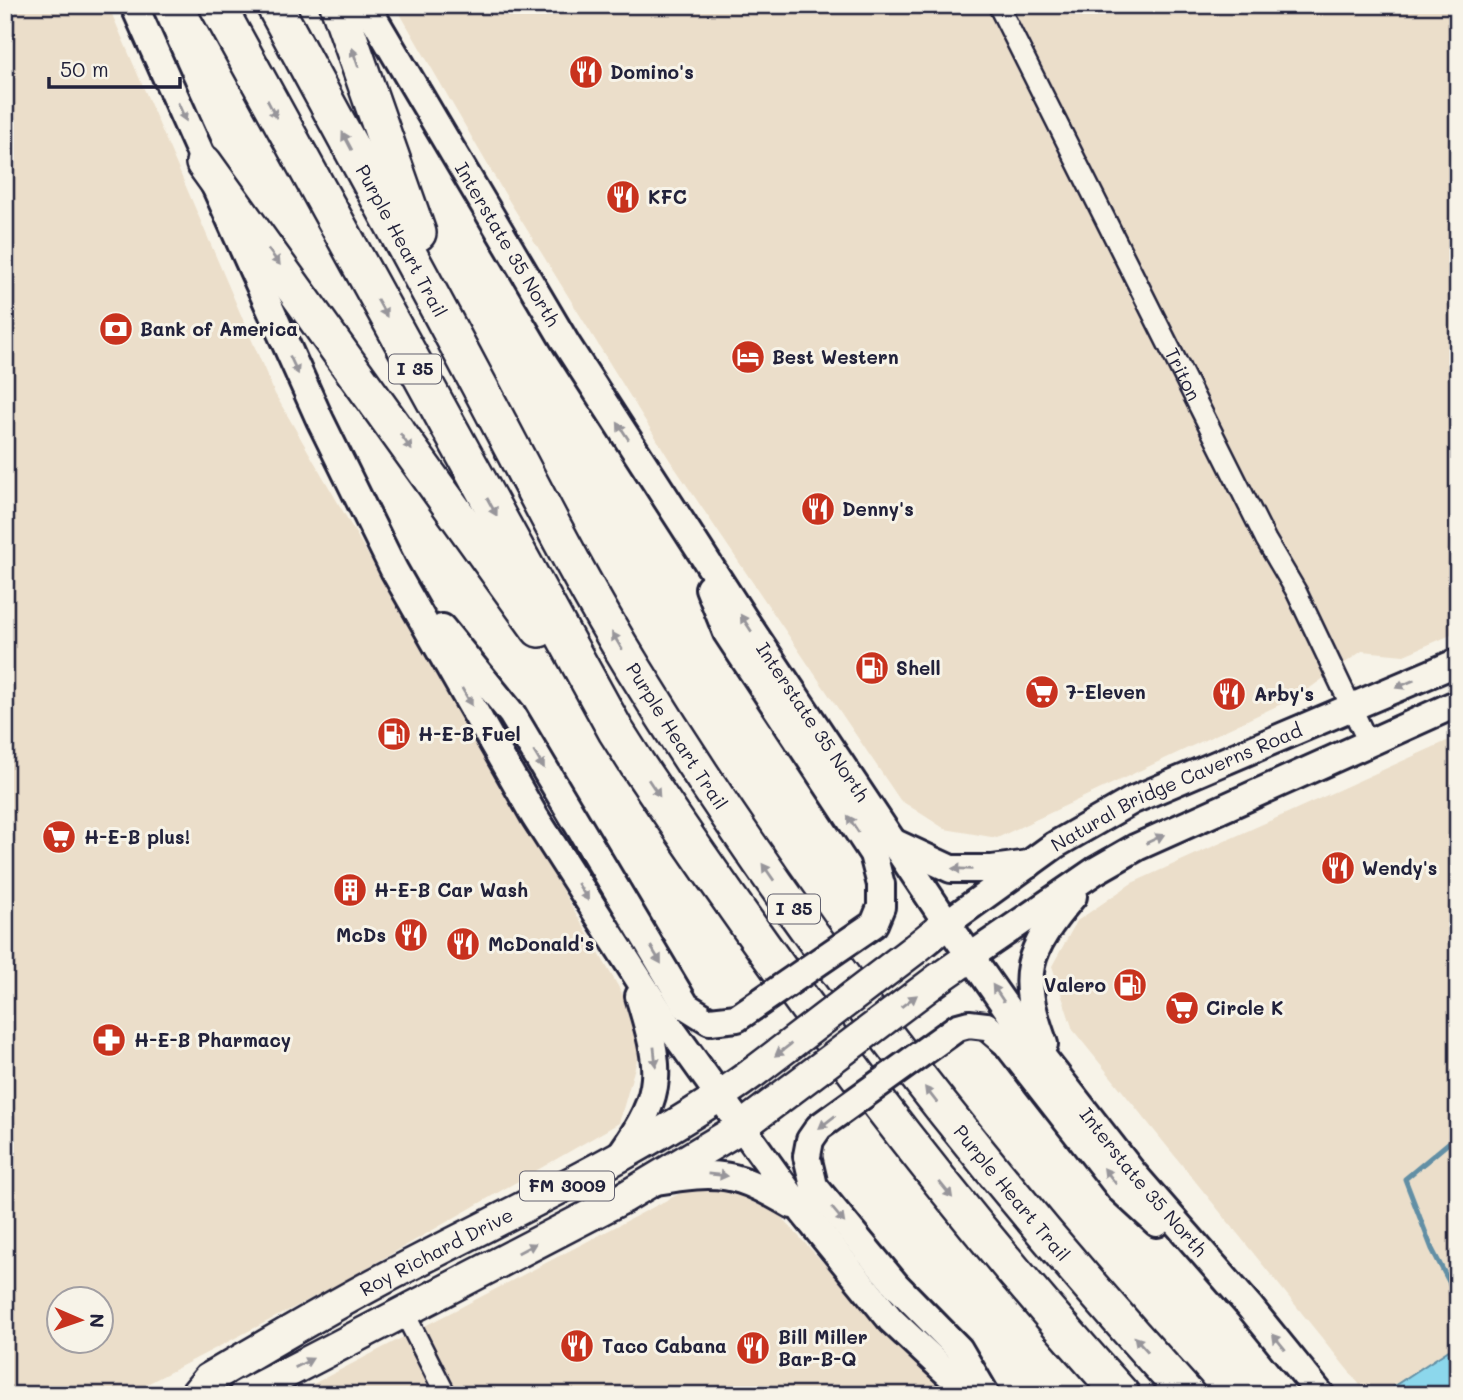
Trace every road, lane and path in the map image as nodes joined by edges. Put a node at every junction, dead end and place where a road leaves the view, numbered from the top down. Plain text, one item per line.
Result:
1 (134, 5) edge
2 (217, 5) edge
3 (274, 5) edge
4 (338, 5) edge
5 (366, 5) edge
6 (998, 5) edge
7 (204, 163) junction
8 (473, 373) junction
9 (686, 530) junction
10 (394, 570) junction
11 (1458, 662) edge
12 (1458, 703) edge
13 (1352, 707) junction
14 (616, 731) junction
15 (1368, 742) junction
16 (893, 842) junction
17 (1030, 864) junction
18 (1095, 871) junction
19 (947, 923) junction
20 (971, 956) junction
21 (630, 968) junction
22 (1056, 1074) junction
23 (719, 1097) junction
24 (740, 1128) junction
25 (618, 1159) junction
26 (651, 1182) junction
27 (803, 1212) junction
28 (1250, 1306) junction
29 (404, 1312) junction
30 (195, 1395) edge
31 (244, 1395) edge
32 (446, 1395) edge
33 (971, 1395) edge
34 (986, 1395) edge
35 (1122, 1395) edge
36 (1186, 1395) edge
37 (1321, 1395) edge

1 -> 7 main road
2 -> 14 highway, I 35
8 -> 3 highway, Purple Heart Trail / I 35
8 -> 4 highway
9 -> 5 main road, Interstate 35 North
6 - 13 street, Triton
7 -> 10 main road
7 -> 14 highway
36 -> 8 highway, Purple Heart Trail / I 35
10 -> 9 main road, bridge
16 -> 9 main road, Interstate 35 North
10 -> 21 main road
11 -> 13 main road, Natural Bridge Caverns Road / FM 3009
12 - 15 main road, Natural Bridge Caverns Road / FM 3009
13 - 15 street, Triton
13 - 17 main road, Natural Bridge Caverns Road / FM 3009
14 -> 35 highway, I 35
18 -> 15 main road, Natural Bridge Caverns Road / FM 3009
17 -> 16 main road
16 - 19 main road, Interstate 35 North
17 - 19 main road, Natural Bridge Caverns Road / FM 3009
18 - 20 main road, Natural Bridge Caverns Road / FM 3009
18 - 22 main road
19 - 20 main road, Interstate 35 North
19 -> 23 main road, Natural Bridge Caverns Road / FM 3009, bridge
22 -> 20 main road, Interstate 35 North
24 -> 20 main road, FM 3009, bridge
21 - 23 main road
21 -> 25 main road
22 - 28 main road, Interstate 35 North
23 - 24 main road
23 - 25 main road, Roy Richard Drive / FM 3009
24 - 26 main road, Roy Richard Drive / FM 3009
24 - 27 main road
25 - 30 main road, Roy Richard Drive / FM 3009
26 -> 27 main road
29 -> 26 main road, Roy Richard Drive / FM 3009
27 - 33 main road
28 -> 34 main road, bridge
37 -> 28 main road, Interstate 35 North
31 -> 29 main road, Roy Richard Drive / FM 3009
29 - 32 street

